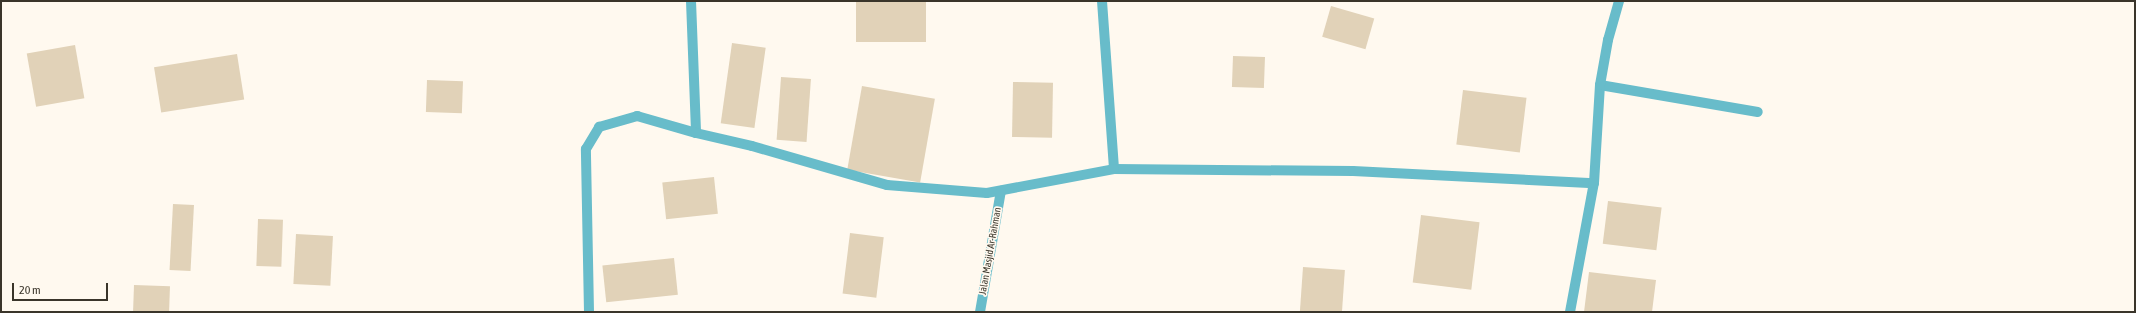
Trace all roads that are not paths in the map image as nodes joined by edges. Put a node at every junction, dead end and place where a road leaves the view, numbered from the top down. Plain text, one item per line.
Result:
1 (691, 1) edge
2 (1102, 1) edge
3 (1619, 1) edge
4 (1600, 85) junction
5 (1758, 112) dead end
6 (696, 133) junction
7 (1114, 168) junction
8 (1594, 183) junction
9 (1001, 191) junction
10 (589, 312) edge
11 (980, 312) edge
12 (1570, 312) edge

1 - 6 street
2 - 7 street
3 - 4 street
4 - 5 street
4 - 8 street
6 - 9 street
6 - 10 street
7 - 8 street
7 - 9 street
8 - 12 street
9 - 11 street, Jalan Masjid Ar-Rahman

